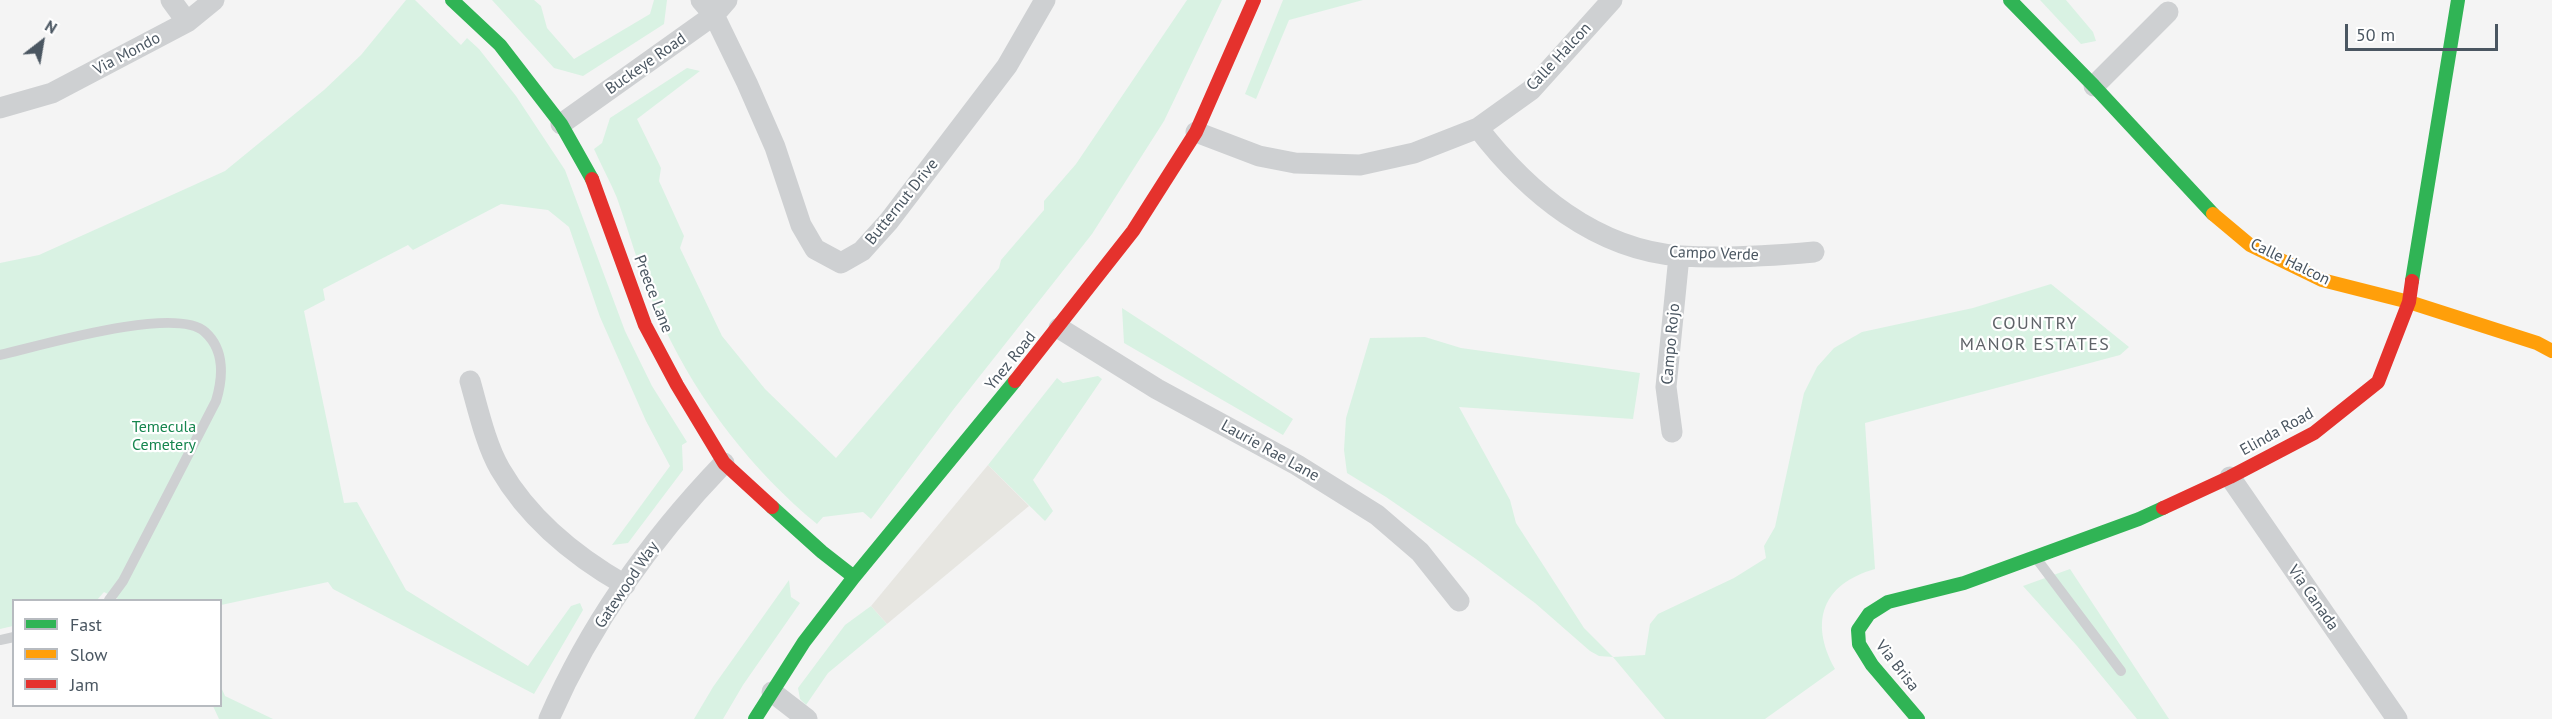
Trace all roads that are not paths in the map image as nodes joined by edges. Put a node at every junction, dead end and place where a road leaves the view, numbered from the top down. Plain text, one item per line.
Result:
1 (171, 0) edge
2 (214, 0) edge
3 (452, 0) edge
4 (1045, 0) edge
5 (1254, 0) edge
6 (2010, 0) edge
7 (2458, 0) edge
8 (1608, 1) edge
9 (714, 5) edge
10 (2168, 12) dead end
11 (187, 22) junction
12 (2094, 86) junction
13 (0, 108) edge
14 (561, 123) junction
15 (1478, 128) junction
16 (1196, 132) junction
17 (1814, 252) dead end
18 (1679, 256) junction
19 (2409, 302) junction
20 (1059, 328) junction
21 (2552, 351) edge
22 (0, 354) edge
23 (470, 381) dead end
24 (1672, 432) dead end
25 (724, 463) junction
26 (2230, 477) junction
27 (2035, 557) junction
28 (854, 577) junction
29 (625, 585) junction
30 (110, 599) edge
31 (1459, 601) dead end
32 (1858, 630) joint
33 (2121, 671) dead end
34 (772, 692) junction
35 (549, 719) edge
36 (755, 719) edge
37 (807, 719) edge
38 (1918, 719) edge
39 (2397, 719) edge

1 - 11 street
2 - 11 street, Via Mondo
3 - 14 street, Preece Lane
4 - 9 street, Butternut Drive
5 - 16 street, Ynez Road
6 - 12 street, Calle Halcon
7 - 19 street, Elinda Road
8 - 15 street, Calle Halcon
9 - 14 street, Buckeye Road
10 - 12 street
11 - 13 street, Via Mondo
12 - 19 street, Calle Halcon
14 - 25 street, Preece Lane
15 - 16 street, Calle Halcon
15 - 18 street, Campo Verde
16 - 20 street, Ynez Road
17 - 18 street, Campo Verde
18 - 24 street, Campo Rojo
19 - 21 street, Calle Halcon
19 - 26 street, Elinda Road
20 - 28 street, Ynez Road
20 - 31 street, Laurie Rae Lane
22 - 30 lane
23 - 29 street
25 - 28 street, Preece Lane
25 - 29 street, Gatewood Way
26 - 27 street, Elinda Road
26 - 39 street, Via Canada
27 - 32 street, Elinda Road
27 - 33 lane
28 - 34 street, Ynez Road
29 - 35 street, Gatewood Way
32 - 38 street, Via Brisa
34 - 36 street, Ynez Road
34 - 37 street

